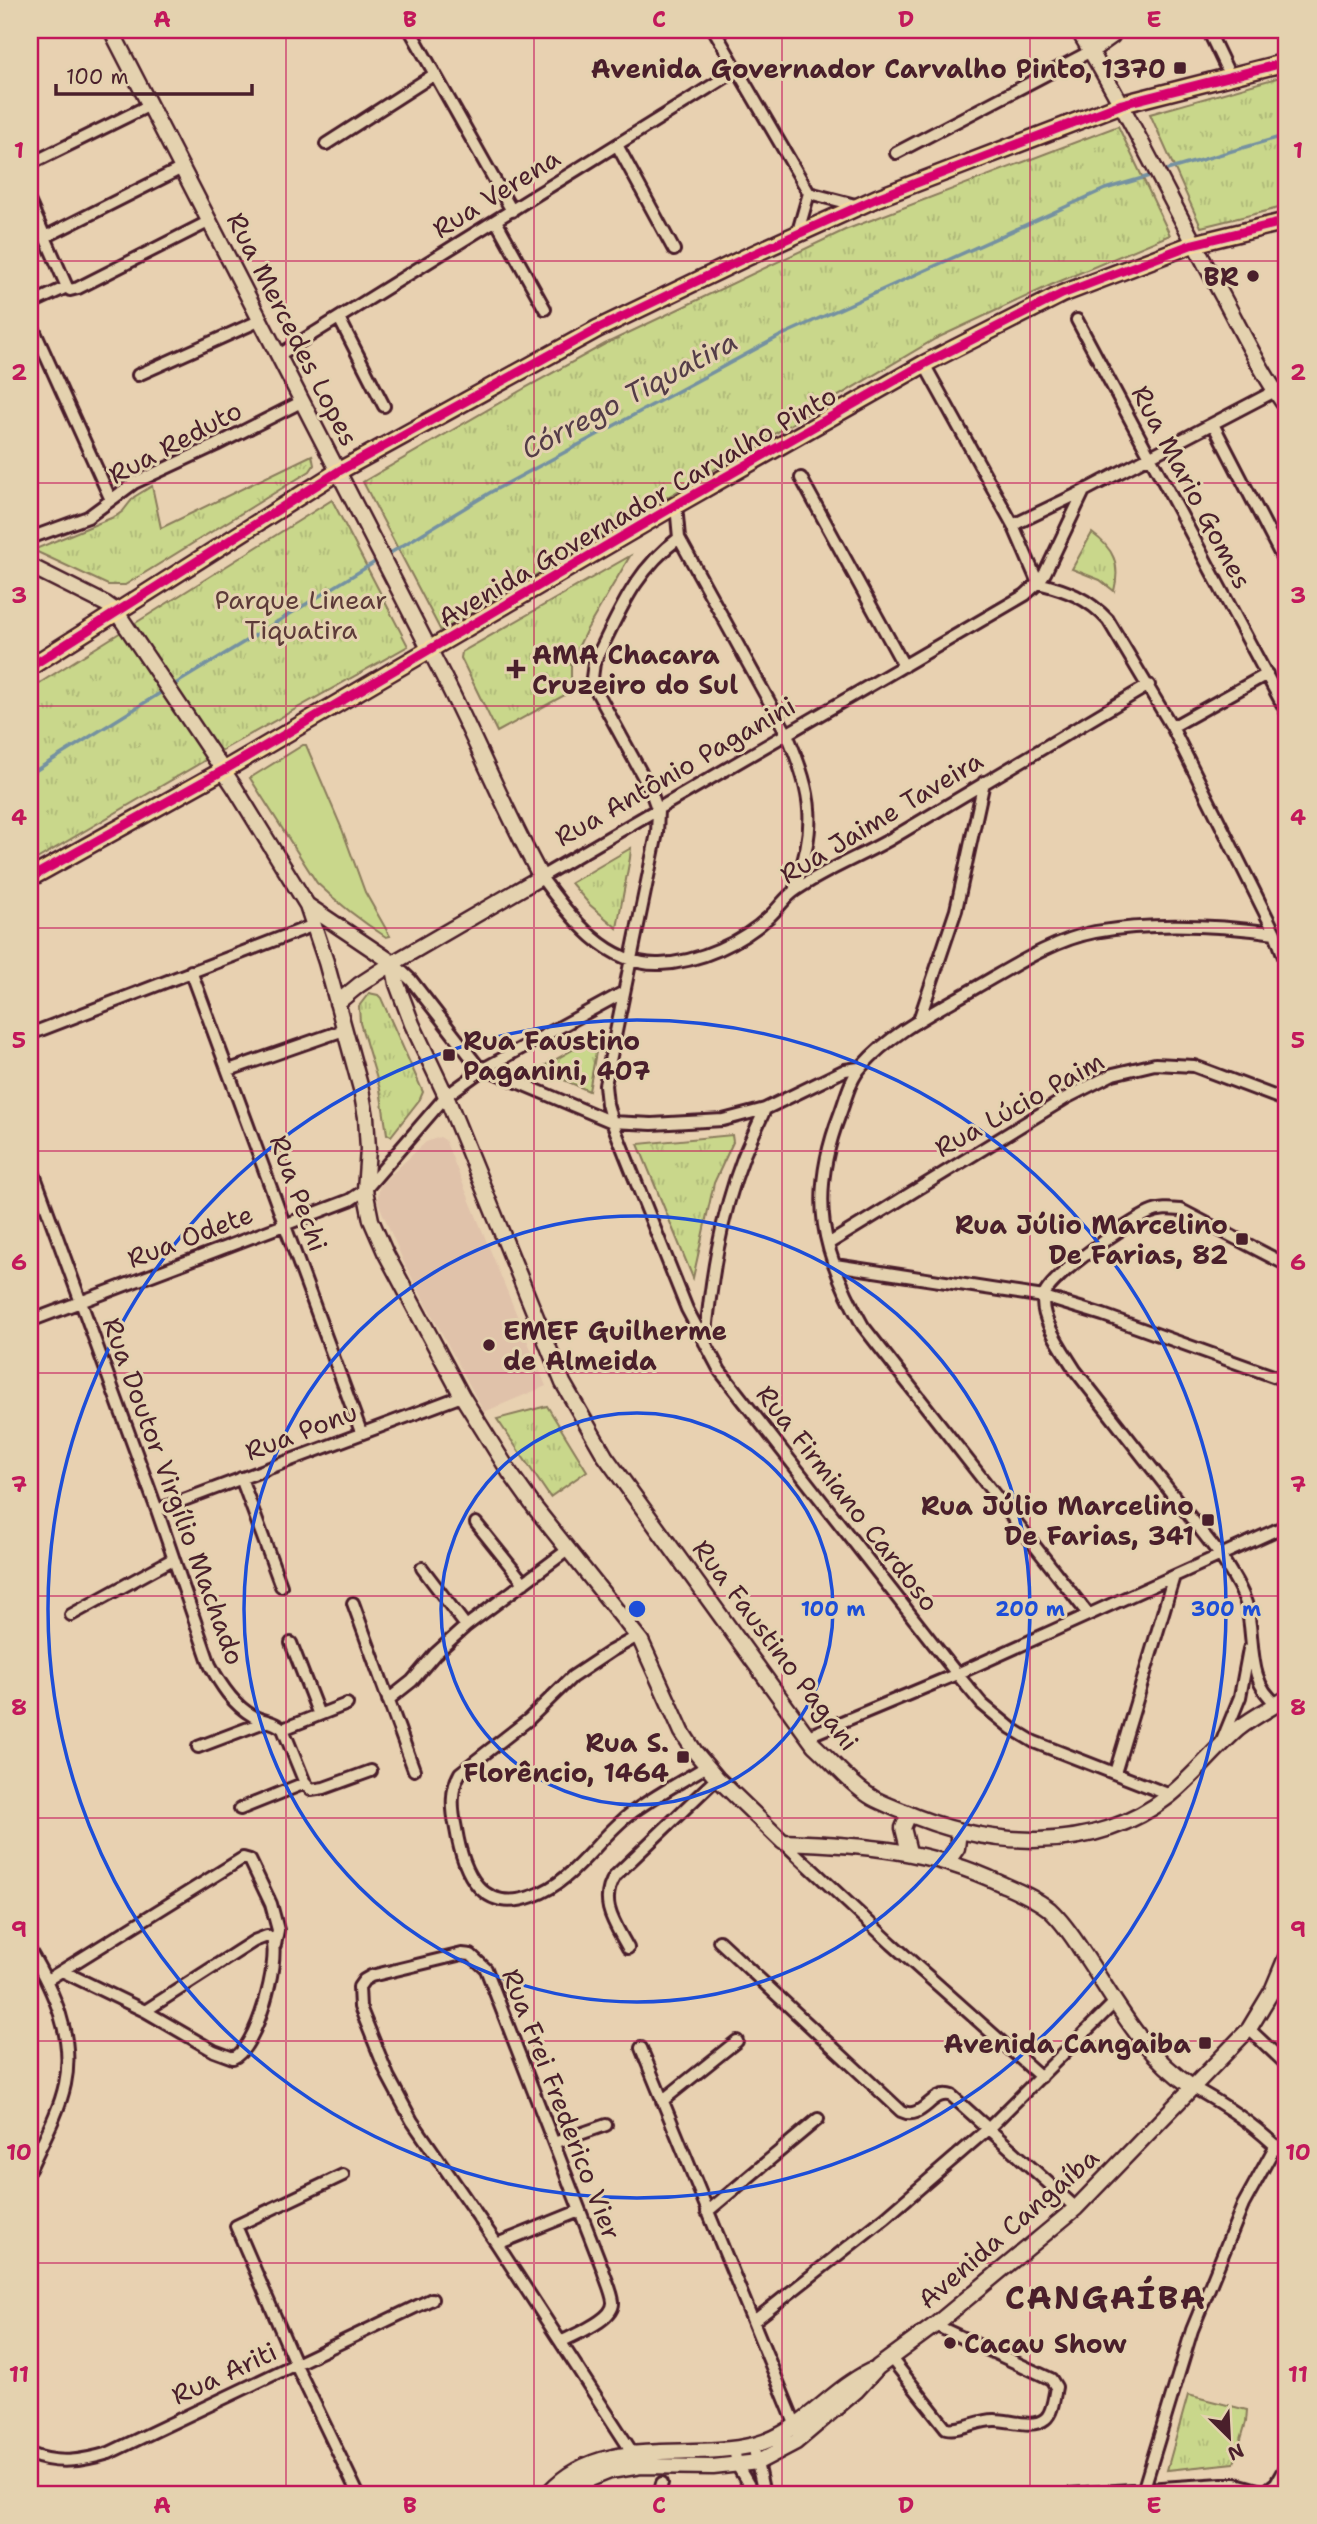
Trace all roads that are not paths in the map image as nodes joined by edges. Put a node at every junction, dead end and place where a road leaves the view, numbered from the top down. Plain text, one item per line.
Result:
1 (111, 30) edge
2 (410, 30) edge
3 (714, 30) edge
4 (1078, 30) edge
5 (1115, 30) edge
6 (1208, 30) edge
7 (1091, 51) junction
8 (1287, 62) edge
9 (737, 70) junction
10 (435, 75) junction
11 (1230, 76) junction
12 (1122, 104) junction
13 (150, 105) junction
14 (326, 144) dead end
15 (617, 145) junction
16 (896, 153) dead end
17 (30, 164) edge
18 (182, 168) junction
19 (809, 193) junction
20 (30, 203) edge
21 (859, 206) junction
22 (512, 211) junction
23 (210, 221) junction
24 (496, 221) junction
25 (1287, 221) edge
26 (797, 235) junction
27 (45, 237) junction
28 (1194, 244) junction
29 (674, 250) dead end
30 (72, 288) junction
31 (30, 304) edge
32 (545, 309) dead end
33 (339, 318) junction
34 (261, 320) junction
35 (1077, 320) dead end
36 (30, 321) edge
37 (279, 355) junction
38 (924, 364) junction
39 (138, 374) dead end
40 (1275, 391) junction
41 (303, 401) junction
42 (384, 406) dead end
43 (1287, 408) edge
44 (1213, 424) junction
45 (1150, 457) junction
46 (339, 471) junction
47 (800, 478) dead end
48 (1084, 491) junction
49 (111, 500) junction
50 (676, 505) junction
51 (1013, 525) junction
52 (30, 538) edge
53 (679, 538) junction
54 (30, 566) edge
55 (1287, 567) edge
56 (1038, 583) junction
57 (116, 611) junction
58 (430, 650) junction
59 (904, 666) junction
60 (30, 667) edge
61 (1267, 674) junction
62 (1149, 685) junction
63 (1287, 713) edge
64 (1172, 727) junction
65 (787, 734) junction
66 (223, 770) junction
67 (984, 782) junction
68 (658, 811) junction
69 (541, 877) junction
70 (30, 878) edge
71 (794, 891) junction
72 (307, 905) junction
73 (314, 925) junction
74 (1275, 933) junction
75 (632, 961) junction
76 (393, 963) junction
77 (1287, 965) edge
78 (191, 971) junction
79 (624, 992) junction
80 (337, 1003) junction
81 (919, 1020) junction
82 (344, 1030) junction
83 (30, 1034) edge
84 (485, 1068) junction
85 (859, 1068) junction
86 (229, 1070) junction
87 (446, 1096) junction
88 (1287, 1101) edge
89 (765, 1109) junction
90 (612, 1122) junction
91 (30, 1163) edge
92 (33, 1179) edge
93 (365, 1191) junction
94 (286, 1224) junction
95 (828, 1244) junction
96 (835, 1265) junction
97 (1287, 1265) edge
98 (1044, 1297) junction
99 (81, 1302) junction
100 (30, 1321) edge
101 (705, 1346) junction
102 (1287, 1381) edge
103 (462, 1396) junction
104 (361, 1432) junction
105 (241, 1478) junction
106 (157, 1510) junction
107 (476, 1523) dead end
108 (1285, 1526) dead end
109 (569, 1549) junction
110 (1220, 1555) junction
111 (173, 1559) junction
112 (422, 1568) dead end
113 (1174, 1576) junction
114 (524, 1583) junction
115 (281, 1586) dead end
116 (353, 1602) dead end
117 (1088, 1614) junction
118 (71, 1615) dead end
119 (466, 1626) junction
120 (1251, 1633) junction
121 (638, 1636) junction
122 (291, 1643) dead end
123 (957, 1674) junction
124 (388, 1700) junction
125 (1282, 1701) edge
126 (347, 1704) dead end
127 (319, 1715) junction
128 (267, 1721) junction
129 (283, 1728) junction
130 (808, 1736) junction
131 (1220, 1746) junction
132 (198, 1747) dead end
133 (707, 1766) junction
134 (414, 1770) dead end
135 (371, 1771) dead end
136 (1115, 1773) junction
137 (717, 1778) junction
138 (305, 1783) junction
139 (1170, 1796) junction
140 (240, 1809) dead end
141 (909, 1814) junction
142 (959, 1831) junction
143 (783, 1842) junction
144 (909, 1852) junction
145 (948, 1861) junction
146 (719, 1941) dead end
147 (274, 1946) junction
148 (628, 1948) dead end
149 (30, 1951) edge
150 (1287, 1955) edge
151 (62, 1971) junction
152 (47, 1980) junction
153 (1114, 2003) junction
154 (145, 2011) junction
155 (1249, 2029) junction
156 (737, 2041) dead end
157 (641, 2048) dead end
158 (1287, 2065) edge
159 (1041, 2077) junction
160 (1192, 2087) junction
161 (662, 2101) junction
162 (818, 2119) dead end
163 (606, 2125) dead end
164 (989, 2127) junction
165 (554, 2144) junction
166 (1276, 2145) junction
167 (1287, 2157) edge
168 (30, 2169) edge
169 (343, 2175) dead end
170 (1076, 2208) junction
171 (579, 2211) junction
172 (707, 2212) junction
173 (497, 2244) junction
174 (432, 2299) dead end
175 (754, 2321) junction
176 (935, 2325) junction
177 (561, 2342) junction
178 (890, 2357) junction
179 (296, 2365) junction
180 (878, 2367) junction
181 (796, 2426) junction
182 (753, 2445) junction
183 (734, 2448) junction
184 (632, 2452) junction
185 (30, 2454) edge
186 (758, 2462) junction
187 (1287, 2464) edge
188 (737, 2465) junction
189 (662, 2483) dead end
190 (1144, 2488) junction
191 (358, 2494) edge
192 (547, 2494) edge
193 (553, 2494) edge
194 (659, 2494) edge
195 (754, 2494) edge
196 (764, 2494) edge
197 (1070, 2494) edge

1 - 13 street, Rua Mercedes Lopes
2 - 10 street
3 - 9 street
4 - 7 street
5 - 7 street
6 - 11 street
7 - 12 street
7 - 16 street
8 - 11 main road
9 - 15 street, Rua Verena
9 - 19 street
10 - 14 street
10 - 22 street
11 - 12 main road
12 - 21 main road
12 - 28 street
13 - 17 street
13 - 18 street, Rua Mercedes Lopes
15 - 22 street, Rua Verena
15 - 29 street
18 - 23 street, Rua Mercedes Lopes
18 - 27 street
19 - 21 street
19 - 26 street
20 - 27 street
21 - 26 main road
22 - 24 street, Rua Verena
23 - 30 street
23 - 34 street, Rua Mercedes Lopes
24 - 32 street
24 - 33 street, Rua Verena
25 - 28 main road, Avenida Governador Carvalho Pinto
26 - 46 main road
27 - 30 street
28 - 38 main road, Avenida Governador Carvalho Pinto
28 - 40 street
30 - 31 street
33 - 37 street, Rua Verena
33 - 42 street
34 - 37 street, Rua Mercedes Lopes
34 - 39 street
35 - 45 street, Rua Mario Gomes
36 - 49 street
37 - 41 street, Rua Mercedes Lopes
38 - 50 main road, Avenida Governador Carvalho Pinto
38 - 51 street
40 - 43 street
40 - 44 street
41 - 46 street, Rua Mercedes Lopes
41 - 49 street, Rua Reduto
44 - 45 street
44 - 55 street
45 - 48 street
45 - 61 street, Rua Mario Gomes
46 - 57 main road
46 - 58 street, Rua Mercedes Lopes
47 - 59 street
48 - 51 street
48 - 56 street
49 - 52 street, Rua Reduto
50 - 53 street
50 - 58 main road, Avenida Governador Carvalho Pinto
51 - 56 street
53 - 65 street
53 - 68 street, Rua Firmiano Cardoso
54 - 57 street
56 - 59 street, Rua Antônio Paganini
56 - 62 street
57 - 60 main road
57 - 66 street
58 - 66 main road, Avenida Governador Carvalho Pinto
58 - 69 street, Rua Mercedes Lopes
59 - 65 street, Rua Antônio Paganini
61 - 63 street, Rua Mario Gomes
61 - 64 street
62 - 64 street
62 - 67 street, Rua Jaime Taveira
64 - 74 street
65 - 68 street, Rua Antônio Paganini
65 - 71 street
66 - 70 main road, Avenida Governador Carvalho Pinto
66 - 72 street
67 - 71 street, Rua Jaime Taveira
67 - 81 street
68 - 69 street, Rua Antônio Paganini
68 - 75 street, Rua Firmiano Cardoso
69 - 75 street
69 - 76 street, Rua Antônio Paganini
71 - 75 street, Rua Jaime Taveira
72 - 73 street
72 - 76 street
73 - 78 street
73 - 80 street
74 - 77 street
74 - 81 street
75 - 79 street, Rua Firmiano Cardoso
76 - 80 street, Rua Antônio Paganini
76 - 84 street
76 - 87 street, Rua Faustino Pagani
78 - 83 street
78 - 86 street, Rua Pechi
79 - 84 street
79 - 90 street, Rua Firmiano Cardoso
80 - 82 street
81 - 85 street
82 - 86 street
82 - 93 street
84 - 87 street
84 - 90 street
85 - 89 street
85 - 95 street
86 - 94 street, Rua Pechi
87 - 93 street
87 - 130 street, Rua Faustino Pagani
88 - 95 street, Rua Lúcio Paim
89 - 90 street
89 - 101 street
90 - 101 street, Rua Firmiano Cardoso
91 - 92 street, Rua Doutor Virgílio Machado
92 - 99 street, Rua Doutor Virgílio Machado
93 - 94 street, Rua Odete
93 - 103 street
94 - 99 street, Rua Odete
94 - 104 street, Rua Pechi
95 - 96 street
96 - 98 street
96 - 117 street
97 - 98 street
98 - 102 street
98 - 110 street
99 - 100 street, Rua Odete
99 - 106 street, Rua Doutor Virgílio Machado
101 - 123 street, Rua Firmiano Cardoso
103 - 104 street, Rua Ponu
103 - 109 street
104 - 105 street, Rua Ponu
105 - 106 street, Rua Ponu
105 - 115 street
106 - 111 street, Rua Doutor Virgílio Machado
107 - 114 street
108 - 110 street
109 - 114 street
109 - 121 street
110 - 113 street
110 - 120 street
111 - 118 street
111 - 128 street, Rua Doutor Virgílio Machado
112 - 119 street
113 - 117 street
113 - 136 street
114 - 119 street
116 - 124 street
117 - 123 street
119 - 124 street
120 - 125 street
120 - 131 street
121 - 133 street
121 - 133 street
122 - 127 street
123 - 130 street
123 - 136 street, Rua Firmiano Cardoso
124 - 134 street
125 - 131 street, Rua Faustino Pagani
126 - 127 street
127 - 129 street
128 - 129 street, Rua Doutor Virgílio Machado
128 - 132 street
129 - 138 street
130 - 141 street, Rua Faustino Pagani
131 - 139 street, Rua Faustino Pagani
133 - 137 street
135 - 138 street
136 - 139 street, Rua Firmiano Cardoso
137 - 143 street
137 - 148 street
138 - 140 street
139 - 142 street, Rua Faustino Pagani
141 - 142 street, Rua Faustino Pagani
141 - 144 street
142 - 145 street
143 - 144 street
143 - 159 street
144 - 145 street
145 - 153 street
146 - 164 street
147 - 151 street
147 - 154 street
147 - 154 street
149 - 152 street
150 - 155 street
151 - 152 street
151 - 154 street
152 - 168 street
153 - 159 street
153 - 160 street
155 - 158 street
155 - 160 street, Avenida Cangaíba
156 - 161 street
157 - 161 street
159 - 164 street
160 - 166 street
160 - 170 street, Avenida Cangaíba
161 - 172 street
162 - 172 street
163 - 165 street
164 - 170 street
164 - 175 street
165 - 171 street, Rua Frei Frederico Vier
165 - 173 street, Rua Frei Frederico Vier
166 - 167 street
166 - 190 street
169 - 179 street
170 - 176 street, Avenida Cangaíba
171 - 173 street
171 - 177 street, Rua Frei Frederico Vier
172 - 175 street
173 - 177 street
174 - 179 street, Rua Ariti
175 - 181 street
176 - 178 street, Avenida Cangaíba
176 - 178 street
177 - 184 street
178 - 180 street, Avenida Cangaíba
179 - 185 street, Rua Ariti
179 - 191 street
180 - 181 street, Avenida Cangaíba
180 - 186 street, Avenida Cangaíba
181 - 182 street, Avenida Cangaíba
182 - 183 street, Avenida Cangaíba
182 - 186 street
183 - 184 street, Avenida Cangaíba
183 - 188 street
184 - 192 street, Avenida Cangaíba
186 - 188 street, Avenida Cangaíba
186 - 196 street
187 - 190 street
188 - 193 street, Avenida Cangaíba
188 - 195 street
189 - 194 street
190 - 197 street

